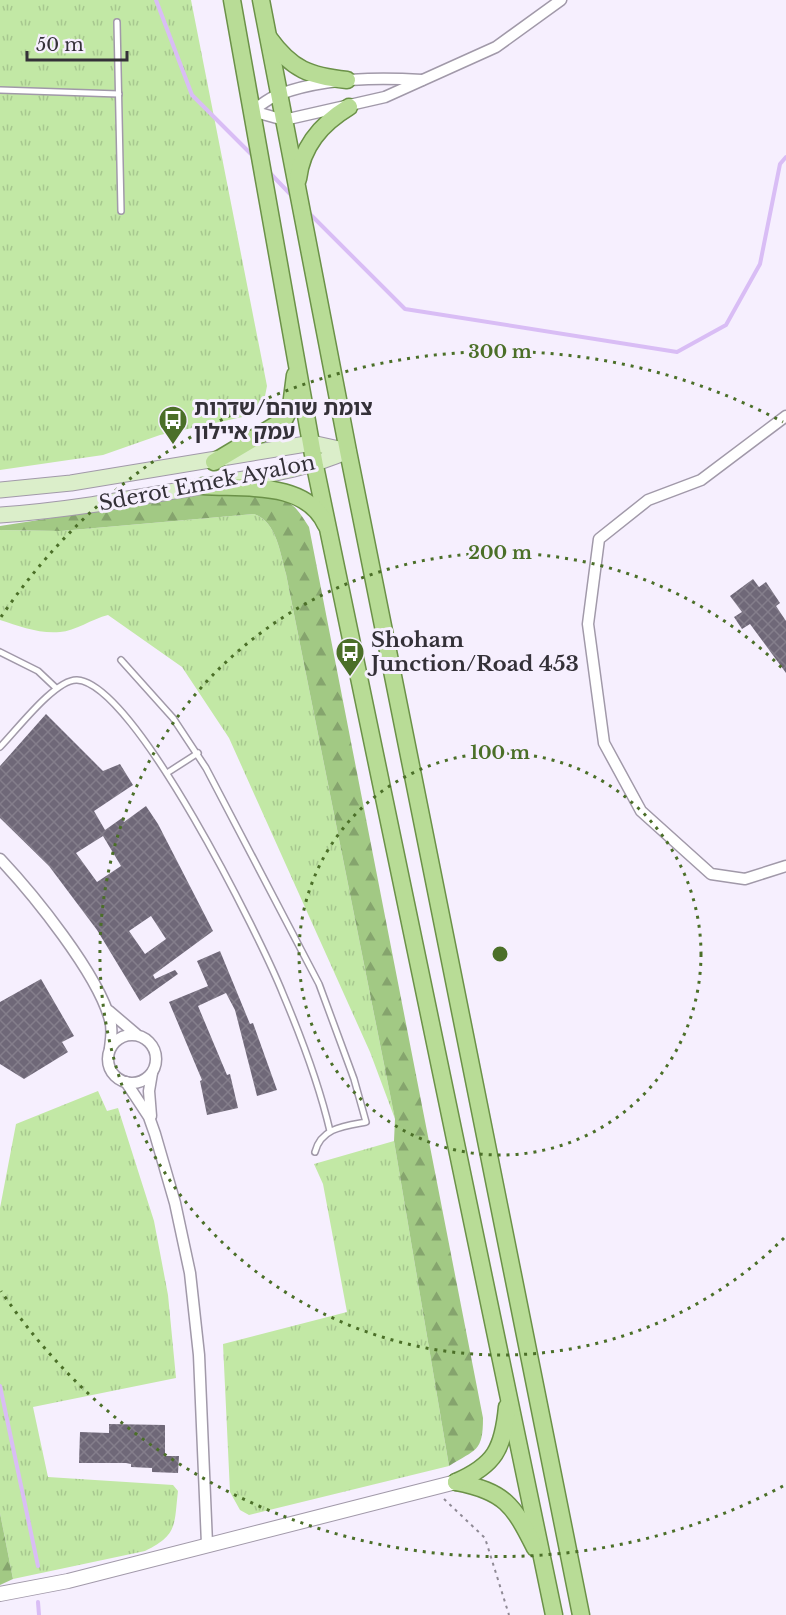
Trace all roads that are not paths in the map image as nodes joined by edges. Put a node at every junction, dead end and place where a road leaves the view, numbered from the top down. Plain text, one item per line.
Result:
1 (232, 0) edge
2 (261, 0) edge
3 (561, 0) edge
4 (117, 22) dead end
5 (267, 35) junction
6 (347, 80) junction
7 (426, 80) junction
8 (0, 90) edge
9 (119, 94) junction
10 (279, 94) junction
11 (349, 107) junction
12 (252, 111) junction
13 (284, 120) junction
14 (297, 186) junction
15 (121, 211) dead end
16 (297, 353) junction
17 (786, 416) edge
18 (312, 443) junction
19 (348, 452) junction
20 (214, 462) junction
21 (315, 466) junction
22 (202, 486) junction
23 (0, 490) edge
24 (0, 515) edge
25 (333, 542) junction
26 (0, 652) edge
27 (121, 660) dead end
28 (56, 688) junction
29 (0, 747) edge
30 (198, 753) junction
31 (167, 773) junction
32 (0, 859) edge
33 (786, 866) edge
34 (104, 1004) junction
35 (138, 1035) junction
36 (110, 1048) junction
37 (152, 1073) junction
38 (126, 1082) junction
39 (152, 1126) junction
40 (330, 1131) junction
41 (315, 1152) dead end
42 (509, 1392) junction
43 (456, 1482) junction
44 (207, 1544) junction
45 (544, 1566) junction
46 (0, 1594) edge
47 (554, 1615) edge
48 (581, 1615) edge

1 - 12 main road
2 - 5 main road
3 - 7 street
4 - 9 lane
5 - 6 main road
5 - 10 main road
6 - 7 street
6 - 10 street
7 - 11 street
8 - 9 lane
9 - 15 lane
10 - 12 street
10 - 13 main road
11 - 13 street
11 - 14 main road
12 - 13 street
12 - 16 main road
13 - 14 main road
14 - 19 main road
16 - 18 main road
16 - 20 main road
17 - 33 street
18 - 19 main road, Sderot Emek Ayalon
18 - 20 main road, Sderot Emek Ayalon
18 - 21 main road
19 - 21 main road, Sderot Emek Ayalon
19 - 48 main road
20 - 23 main road, Sderot Emek Ayalon
21 - 22 main road, Sderot Emek Ayalon
21 - 25 main road
22 - 24 main road, Sderot Emek Ayalon
22 - 25 main road
25 - 42 main road
26 - 28 lane
27 - 30 lane
28 - 29 lane
28 - 31 lane
30 - 31 lane
30 - 40 lane
31 - 40 lane
32 - 34 street
34 - 35 street
34 - 36 street
35 - 36 street
35 - 37 street
36 - 38 street
37 - 38 street
37 - 39 street
38 - 39 street
39 - 44 street
40 - 41 lane
42 - 43 main road
42 - 45 main road
43 - 44 street
43 - 45 main road
44 - 46 street
45 - 47 main road

